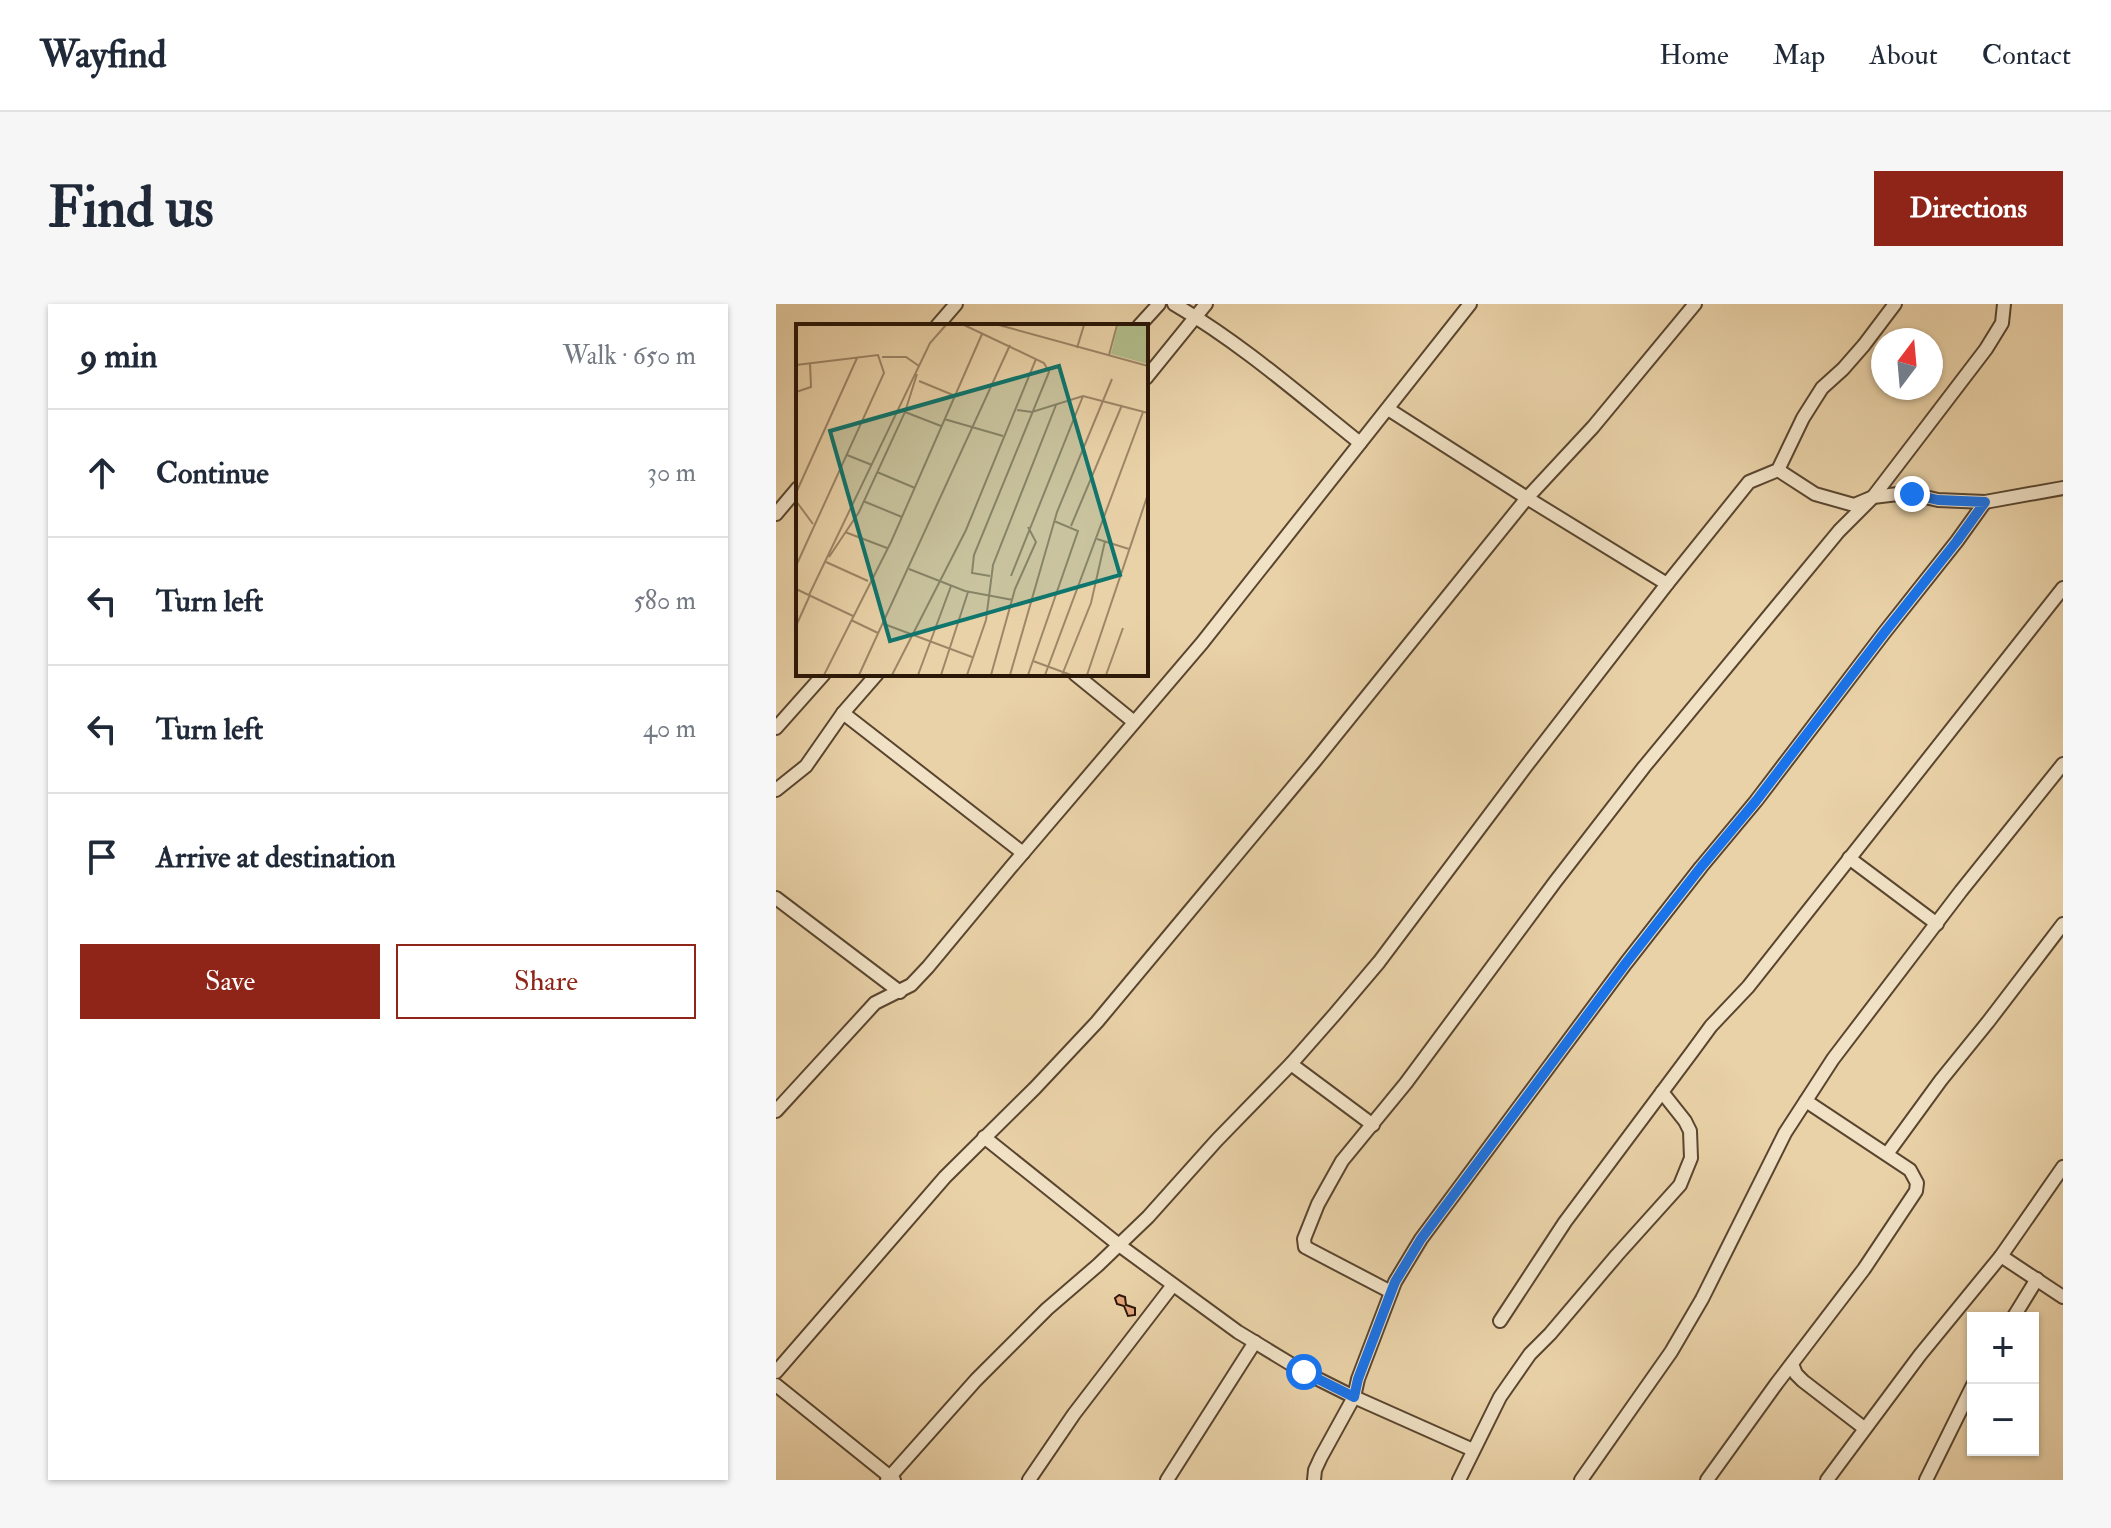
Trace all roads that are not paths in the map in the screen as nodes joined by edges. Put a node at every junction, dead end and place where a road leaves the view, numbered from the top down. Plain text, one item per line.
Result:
1 (956, 304) edge
2 (1159, 304) edge
3 (1174, 304) edge
4 (1206, 304) edge
5 (1470, 304) edge
6 (1695, 304) edge
7 (1895, 304) edge
8 (2004, 304) edge
9 (1196, 317) junction
10 (939, 324) edge
11 (1141, 324) edge
12 (1148, 376) edge
13 (1388, 409) junction
14 (1360, 443) junction
15 (1778, 470) junction
16 (2063, 488) edge
17 (796, 490) edge
18 (1873, 497) junction
19 (1527, 498) junction
20 (1985, 502) junction
21 (776, 514) edge
22 (1667, 584) junction
23 (2063, 588) edge
24 (822, 676) edge
25 (875, 676) edge
26 (1077, 676) edge
27 (843, 713) junction
28 (1134, 722) junction
29 (776, 728) edge
30 (2063, 764) edge
31 (776, 790) edge
32 (1023, 853) junction
33 (1849, 858) junction
34 (776, 898) edge
35 (1937, 924) junction
36 (2063, 924) edge
37 (900, 992) junction
38 (1291, 1064) junction
39 (1662, 1092) junction
40 (1806, 1101) junction
41 (776, 1111) edge
42 (1373, 1125) junction
43 (984, 1137) junction
44 (1887, 1154) junction
45 (2063, 1167) edge
46 (1119, 1245) junction
47 (2001, 1256) junction
48 (2037, 1279) junction
49 (1173, 1285) junction
50 (1391, 1292) junction
51 (2063, 1297) edge
52 (2017, 1312) edge
53 (1500, 1321) dead end
54 (1255, 1342) junction
55 (1792, 1364) junction
56 (776, 1372) edge
57 (776, 1385) edge
58 (1354, 1397) junction
59 (1967, 1397) edge
60 (1864, 1428) junction
61 (1473, 1450) junction
62 (890, 1479) edge
63 (1029, 1480) edge
64 (1167, 1480) edge
65 (1314, 1480) edge
66 (1459, 1480) edge
67 (1581, 1480) edge
68 (1707, 1480) edge
69 (1827, 1480) edge
70 (1926, 1480) edge

1 - 10 street
2 - 11 street
3 - 9 street
4 - 9 street
5 - 13 street
6 - 19 street
7 - 15 street
8 - 18 street
9 - 12 street
9 - 14 street
13 - 14 street
13 - 19 street
14 - 28 street
15 - 18 street
15 - 22 street
16 - 20 street
17 - 21 street
18 - 20 street
18 - 42 street
19 - 22 street
19 - 43 street
20 - 50 street
22 - 38 street
23 - 33 street
24 - 29 street
25 - 27 street
26 - 28 street
27 - 31 street
27 - 32 street
28 - 32 street
30 - 35 street
32 - 37 street
33 - 35 street
33 - 39 street
34 - 37 street
35 - 40 street
36 - 44 street
37 - 41 street
38 - 42 street
38 - 46 street
39 - 53 street
39 - 61 street
40 - 44 street
40 - 67 street
42 - 50 street
43 - 46 street
43 - 56 street
44 - 55 street
45 - 47 street
46 - 49 street
46 - 62 street
47 - 48 street
47 - 60 street
48 - 51 street
48 - 52 street
49 - 54 street
49 - 63 street
50 - 58 street
54 - 58 street
54 - 64 street
55 - 60 street
55 - 68 street
57 - 62 street
58 - 61 street
58 - 65 street
59 - 70 street
60 - 69 street
61 - 66 street

